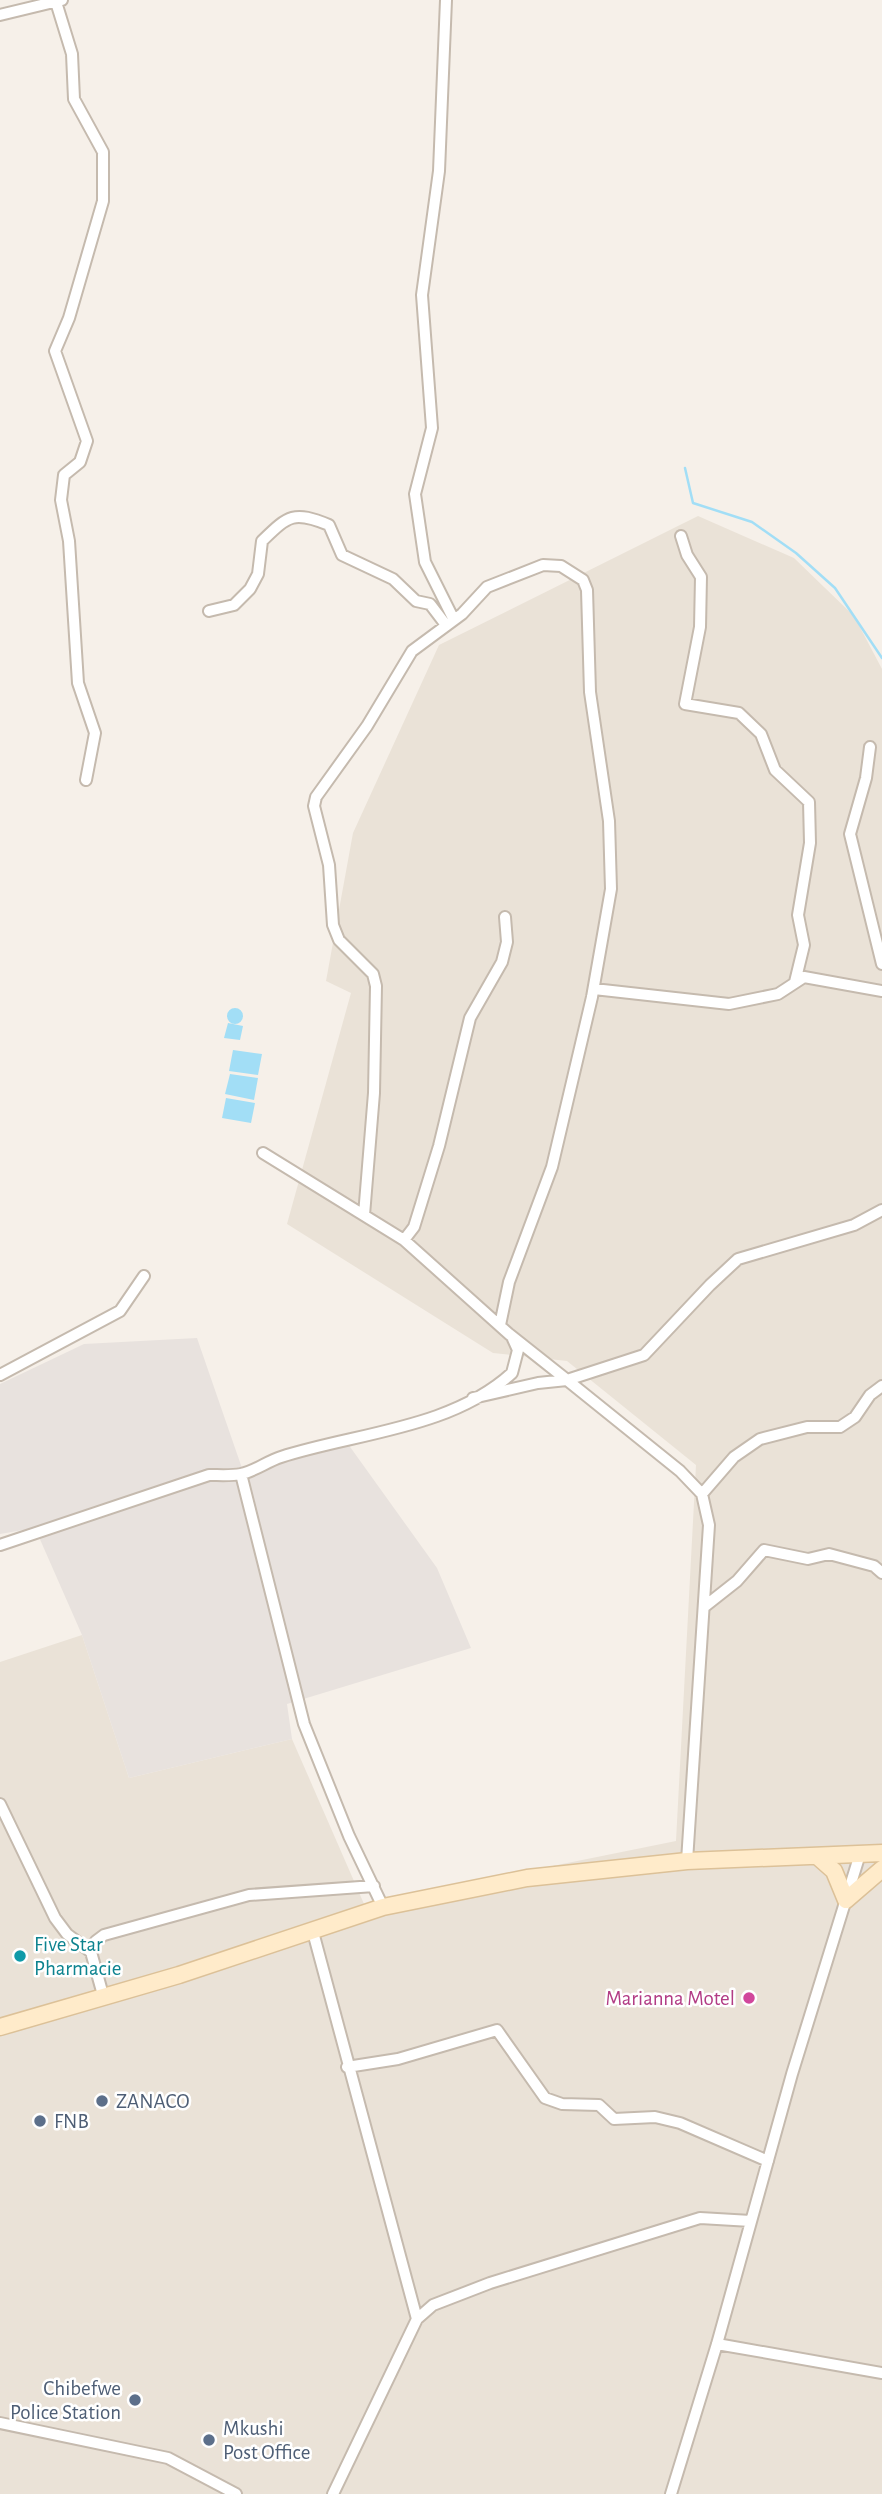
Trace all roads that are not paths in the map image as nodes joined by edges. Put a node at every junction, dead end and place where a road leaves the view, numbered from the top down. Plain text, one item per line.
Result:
1 (446, 0) edge
2 (59, 1) edge
3 (0, 15) edge
4 (681, 536) dead end
5 (209, 611) dead end
6 (450, 622) junction
7 (870, 747) dead end
8 (86, 780) dead end
9 (505, 917) dead end
10 (882, 964) edge
11 (795, 982) junction
12 (594, 989) junction
13 (882, 991) edge
14 (263, 1153) dead end
15 (882, 1210) edge
16 (364, 1215) junction
17 (404, 1240) junction
18 (145, 1276) dead end
19 (500, 1325) junction
20 (509, 1334) junction
21 (0, 1375) edge
22 (567, 1380) junction
23 (882, 1386) edge
24 (473, 1398) junction
25 (242, 1474) junction
26 (702, 1494) junction
27 (0, 1545) edge
28 (882, 1573) edge
29 (704, 1607) junction
30 (0, 1804) edge
31 (882, 1853) edge
32 (860, 1854) junction
33 (817, 1856) junction
34 (687, 1861) junction
35 (882, 1869) edge
36 (374, 1886) junction
37 (846, 1900) junction
38 (383, 1907) junction
39 (313, 1932) junction
40 (91, 1952) junction
41 (103, 1995) junction
42 (0, 2027) edge
43 (347, 2067) junction
44 (768, 2161) junction
45 (751, 2221) junction
46 (412, 2295) junction
47 (433, 2305) junction
48 (417, 2319) junction
49 (717, 2344) junction
50 (882, 2373) edge
51 (0, 2423) edge
52 (236, 2494) edge
53 (333, 2494) edge
54 (671, 2494) edge

1 - 6 street
2 - 3 street
2 - 8 street
4 - 11 street
5 - 6 street
6 - 12 street
6 - 16 street
7 - 10 street
9 - 17 street
11 - 12 street
11 - 13 street
12 - 19 street
14 - 16 street
15 - 22 street
16 - 17 street
17 - 19 street
18 - 21 street
19 - 20 street
20 - 22 street
20 - 24 street
22 - 24 street
22 - 26 street
23 - 26 street
24 - 25 street
25 - 27 street
25 - 36 street
26 - 29 street
28 - 29 street
29 - 34 street
30 - 40 street
31 - 32 main road
32 - 33 main road
32 - 37 street
33 - 34 main road
33 - 37 main road
34 - 38 main road
35 - 37 main road
36 - 38 street
36 - 40 street
37 - 44 street
38 - 39 main road
39 - 41 main road
39 - 43 street
40 - 41 street
41 - 42 main road
43 - 44 street
43 - 46 street
44 - 45 street
45 - 47 street
45 - 49 street
46 - 47 street
46 - 48 street
47 - 48 street
48 - 53 street
49 - 50 street
49 - 54 street
51 - 52 street

